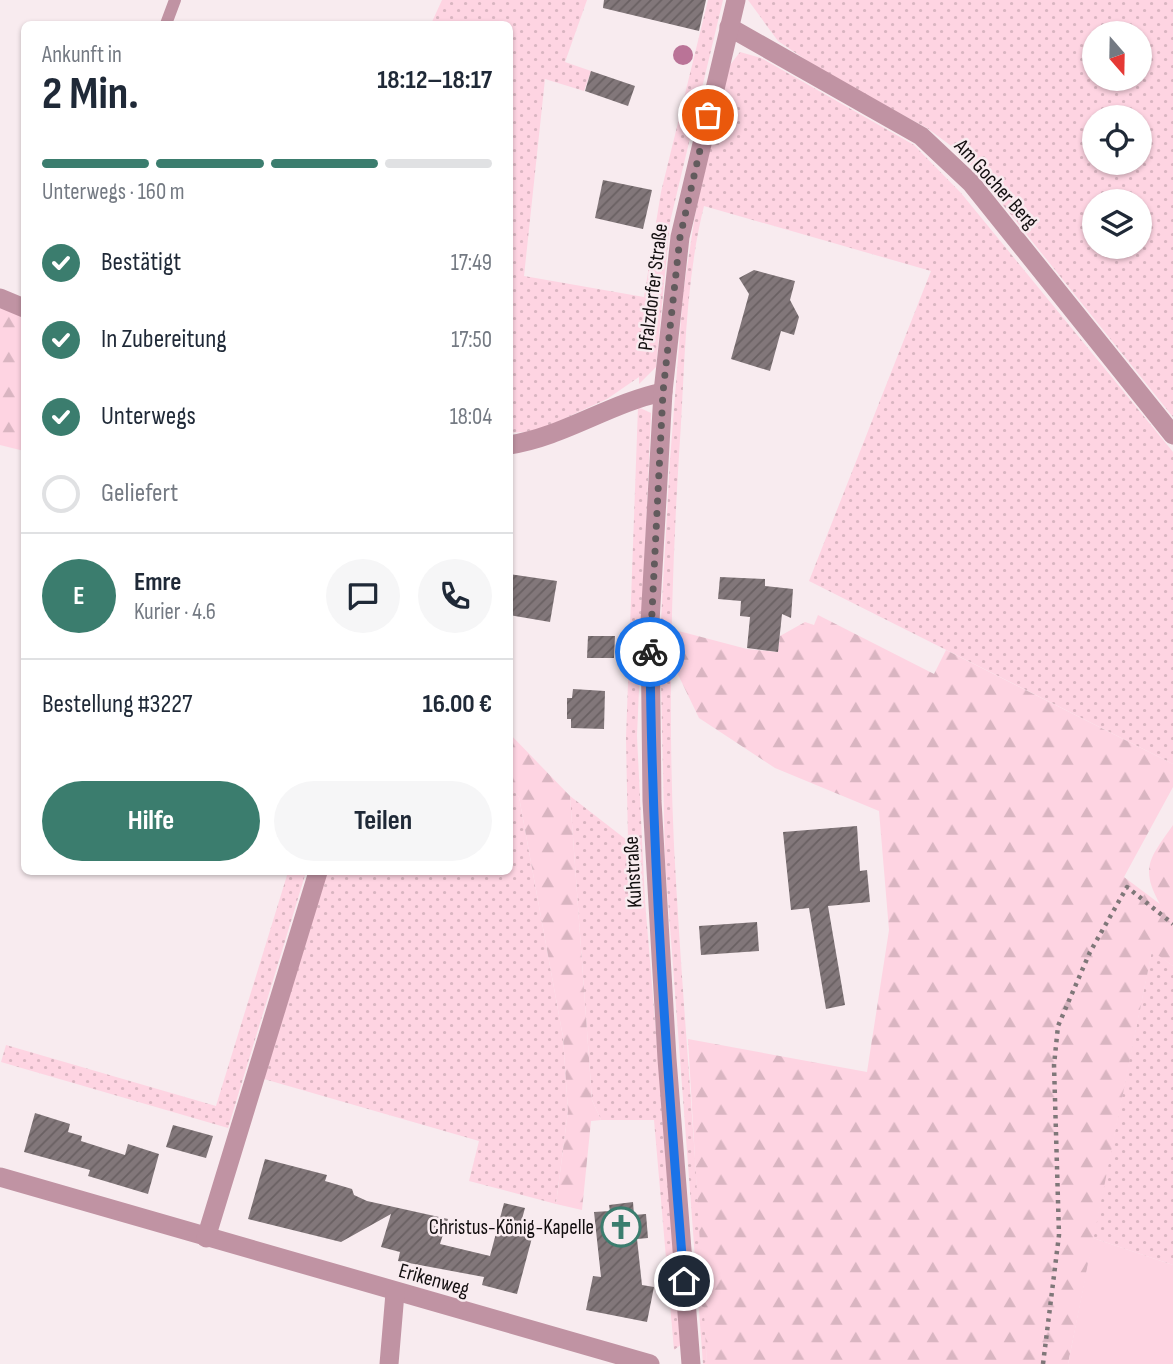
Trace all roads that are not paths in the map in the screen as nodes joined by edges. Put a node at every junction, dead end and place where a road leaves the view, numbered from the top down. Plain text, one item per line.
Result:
1 (175, 0) edge
2 (736, 0) edge
3 (167, 21) edge
4 (729, 27) junction
5 (0, 298) edge
6 (21, 307) edge
7 (664, 384) junction
8 (1173, 435) edge
9 (513, 443) edge
10 (317, 875) edge
11 (0, 1177) edge
12 (206, 1238) junction
13 (395, 1293) junction
14 (388, 1364) edge
15 (650, 1364) edge
16 (691, 1364) edge

1 - 3 lane
2 - 4 street, Pfalzdorfer Straße
4 - 7 street, Pfalzdorfer Straße
4 - 8 street, Am Gocher Berg
5 - 6 street
7 - 9 street
7 - 16 street, Kuhstraße
10 - 12 street
11 - 12 street, Erikenweg
12 - 13 street, Erikenweg
13 - 14 street
13 - 15 street, Erikenweg

